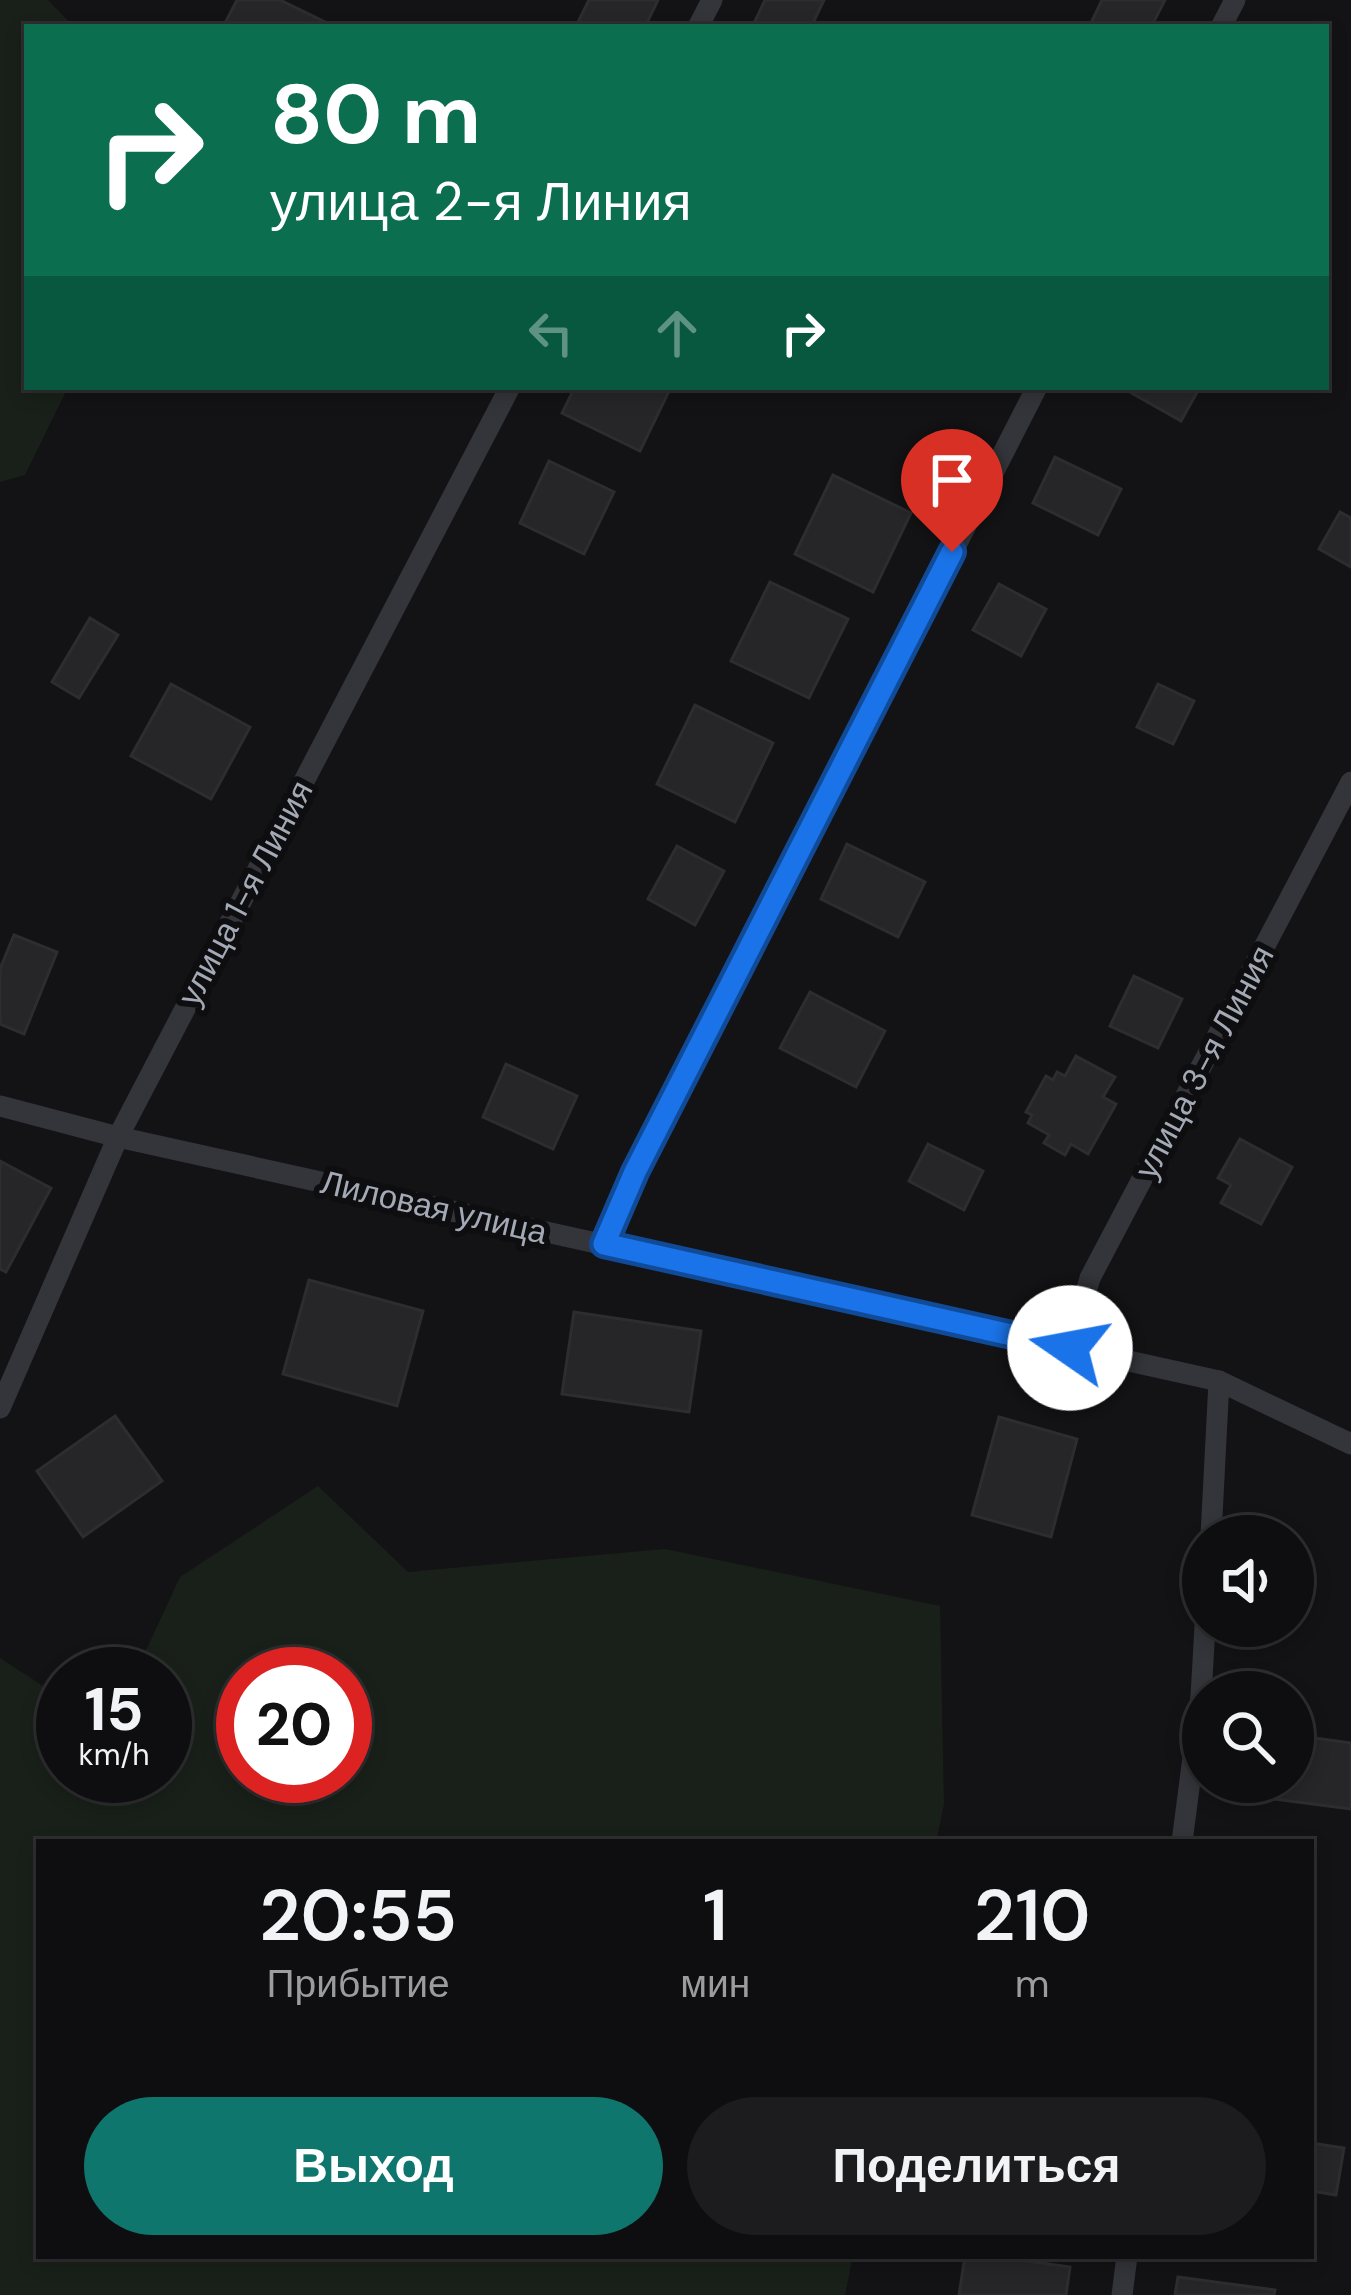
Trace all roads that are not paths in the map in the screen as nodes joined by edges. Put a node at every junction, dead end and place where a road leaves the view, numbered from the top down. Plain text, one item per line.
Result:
1 (508, 390) edge
2 (1035, 390) edge
3 (1351, 782) edge
4 (0, 1106) edge
5 (118, 1137) junction
6 (604, 1244) junction
7 (1070, 1348) junction
8 (1220, 1381) junction
9 (0, 1408) edge
10 (1351, 1444) edge
11 (1211, 1515) edge
12 (1204, 1647) edge
13 (1182, 1839) edge
14 (1127, 2259) edge
15 (1122, 2295) edge

1 - 5 lane, улица 1-я Линия
2 - 6 lane
3 - 7 lane, улица 3-я Линия
4 - 5 lane, Лиловая улица
5 - 6 lane, Лиловая улица
5 - 9 lane, улица 1-я Линия
6 - 7 lane, Лиловая улица
7 - 8 lane, Лиловая улица
8 - 10 lane, Лиловая улица
8 - 11 lane
12 - 13 lane
14 - 15 lane

